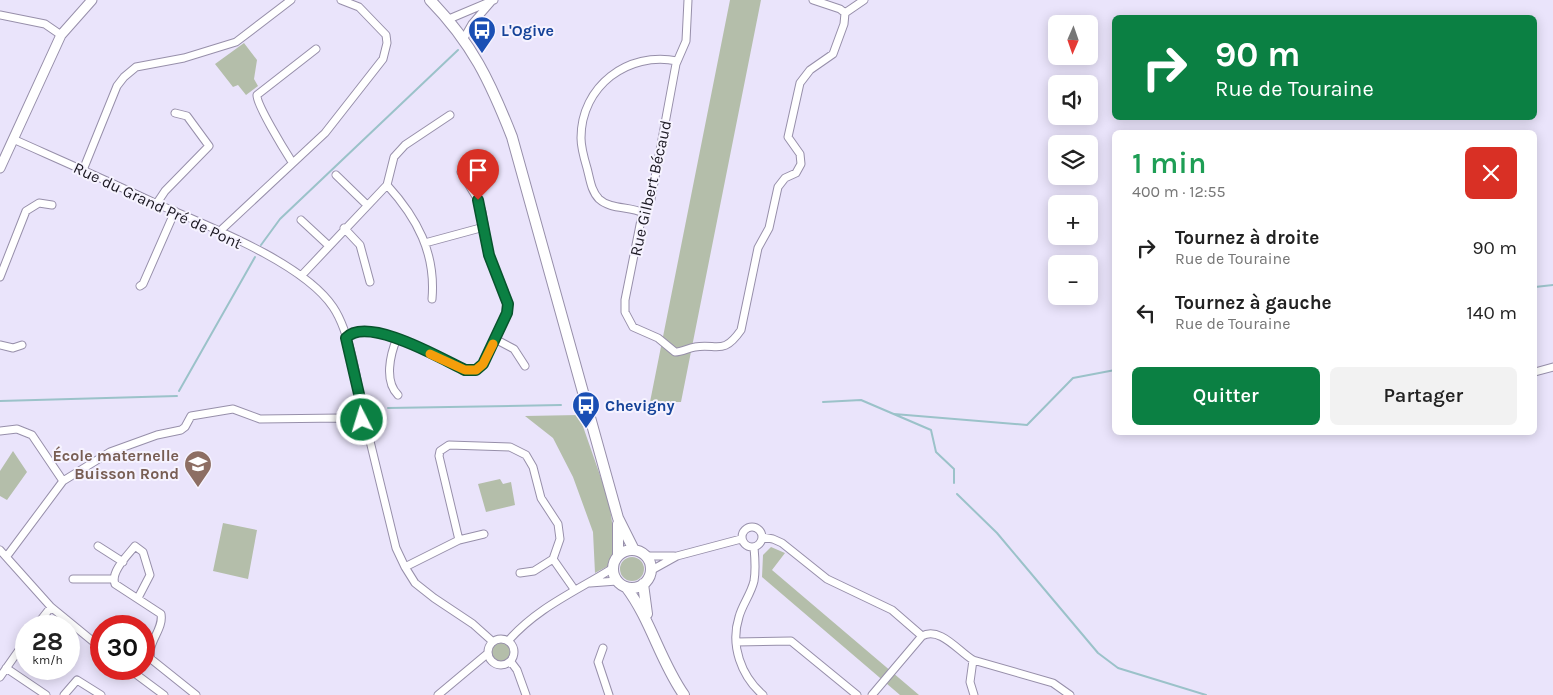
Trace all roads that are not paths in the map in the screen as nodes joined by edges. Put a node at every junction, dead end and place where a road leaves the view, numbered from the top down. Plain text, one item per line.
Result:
1 (92, 0) edge
2 (290, 0) edge
3 (341, 0) edge
4 (430, 0) edge
5 (688, 0) edge
6 (813, 0) edge
7 (864, 0) edge
8 (493, 1) edge
9 (845, 13) junction
10 (0, 15) edge
11 (449, 19) junction
12 (61, 35) junction
13 (464, 38) junction
14 (316, 49) dead end
15 (677, 61) junction
16 (175, 113) dead end
17 (450, 115) dead end
18 (13, 139) junction
19 (292, 162) junction
20 (0, 168) edge
21 (83, 170) junction
22 (461, 172) dead end
23 (336, 175) dead end
24 (387, 185) junction
25 (157, 203) junction
26 (52, 205) dead end
27 (367, 205) junction
28 (175, 211) junction
29 (643, 213) junction
30 (301, 220) dead end
31 (484, 227) junction
32 (344, 228) junction
33 (219, 232) junction
34 (425, 243) junction
35 (328, 245) junction
36 (302, 275) junction
37 (0, 277) edge
38 (370, 282) dead end
39 (140, 286) dead end
40 (432, 299) dead end
41 (346, 338) junction
42 (396, 338) junction
43 (495, 340) junction
44 (0, 345) edge
45 (22, 345) dead end
46 (525, 366) dead end
47 (1553, 367) edge
48 (1537, 371) edge
49 (398, 395) dead end
50 (362, 420) junction
51 (0, 431) edge
52 (63, 481) junction
53 (618, 518) junction
54 (484, 534) dead end
55 (762, 537) junction
56 (742, 539) junction
57 (459, 540) junction
58 (98, 546) dead end
59 (754, 546) junction
60 (0, 550) edge
61 (634, 550) junction
62 (618, 555) junction
63 (7, 556) junction
64 (646, 556) junction
65 (677, 556) junction
66 (553, 559) junction
67 (123, 562) junction
68 (405, 567) junction
69 (613, 568) junction
70 (650, 570) junction
71 (520, 574) dead end
72 (73, 579) dead end
73 (113, 579) junction
74 (616, 581) junction
75 (643, 584) junction
76 (583, 585) junction
77 (626, 587) junction
78 (574, 589) junction
79 (138, 598) junction
80 (51, 607) junction
81 (45, 615) edge
82 (649, 627) junction
83 (922, 636) junction
84 (90, 639) edge
85 (492, 641) junction
86 (508, 641) junction
87 (736, 642) junction
88 (603, 648) dead end
89 (487, 654) junction
90 (15, 655) edge
91 (974, 660) junction
92 (511, 662) junction
93 (6, 668) junction
94 (0, 677) edge
95 (144, 680) edge
96 (46, 695) edge
97 (64, 695) edge
98 (101, 695) edge
99 (164, 695) edge
100 (196, 695) edge
101 (438, 695) edge
102 (526, 695) edge
103 (609, 695) edge
104 (684, 695) edge
105 (762, 695) edge
106 (857, 695) edge
107 (872, 695) edge
108 (974, 695) edge
109 (1070, 695) edge

1 - 12 street
2 - 21 street
3 - 19 street
4 - 11 main road
5 - 15 street, Rue Gilbert Bécaud
6 - 9 street
7 - 9 street
8 - 11 street
8 - 13 street
9 - 29 street, Rue Gilbert Bécaud
10 - 12 street
11 - 13 main road
12 - 18 street
13 - 53 main road
14 - 19 street
15 - 29 street, Rue Gilbert Bécaud
15 - 29 street
16 - 25 street
17 - 24 street
18 - 20 street
18 - 21 street, Rue du Grand Pré de Pont
19 - 33 street
21 - 25 street, Rue du Grand Pré de Pont
22 - 31 street
23 - 27 street
24 - 27 street
24 - 34 street
25 - 28 street, Rue du Grand Pré de Pont
26 - 37 street
27 - 32 street
28 - 33 street, Rue du Grand Pré de Pont
28 - 39 street
30 - 35 street
31 - 34 street
31 - 43 street
32 - 35 street
32 - 38 street
33 - 36 street, Rue du Grand Pré de Pont
34 - 40 street
35 - 36 street
36 - 41 street, Rue du Grand Pré de Pont
41 - 42 street
41 - 50 street, Rue du Grand Pré de Pont
42 - 43 street
42 - 49 street
43 - 46 street
44 - 45 street
47 - 48 street
50 - 52 street
50 - 68 street, Rue du Grand Pré de Pont
51 - 52 street
52 - 63 street
53 - 61 main road
53 - 62 main road
54 - 57 street
55 - 56 street
55 - 59 street
55 - 83 street
56 - 59 street
56 - 65 street
57 - 66 street
57 - 68 street
58 - 67 street
59 - 87 street
60 - 63 street
61 - 62 main road
61 - 64 main road
62 - 69 main road
63 - 80 street
64 - 65 street
64 - 70 main road
65 - 70 street
66 - 71 street
66 - 78 street
67 - 73 street
67 - 79 street
68 - 85 street, Rue du Grand Pré de Pont
69 - 74 main road
69 - 76 street
70 - 75 main road
72 - 73 street
73 - 79 street
74 - 76 street
74 - 77 main road
75 - 77 main road
75 - 82 main road
76 - 78 street
77 - 82 main road
78 - 86 street
79 - 100 street
80 - 81 street
80 - 84 street
82 - 104 main road
83 - 91 street
83 - 107 street
85 - 86 street
85 - 89 street
86 - 92 street
87 - 105 street
87 - 106 street
88 - 103 street
89 - 92 street
89 - 101 street
90 - 93 street
91 - 108 street
91 - 109 street
92 - 102 street
93 - 94 street
93 - 96 street
95 - 99 street
97 - 98 street

